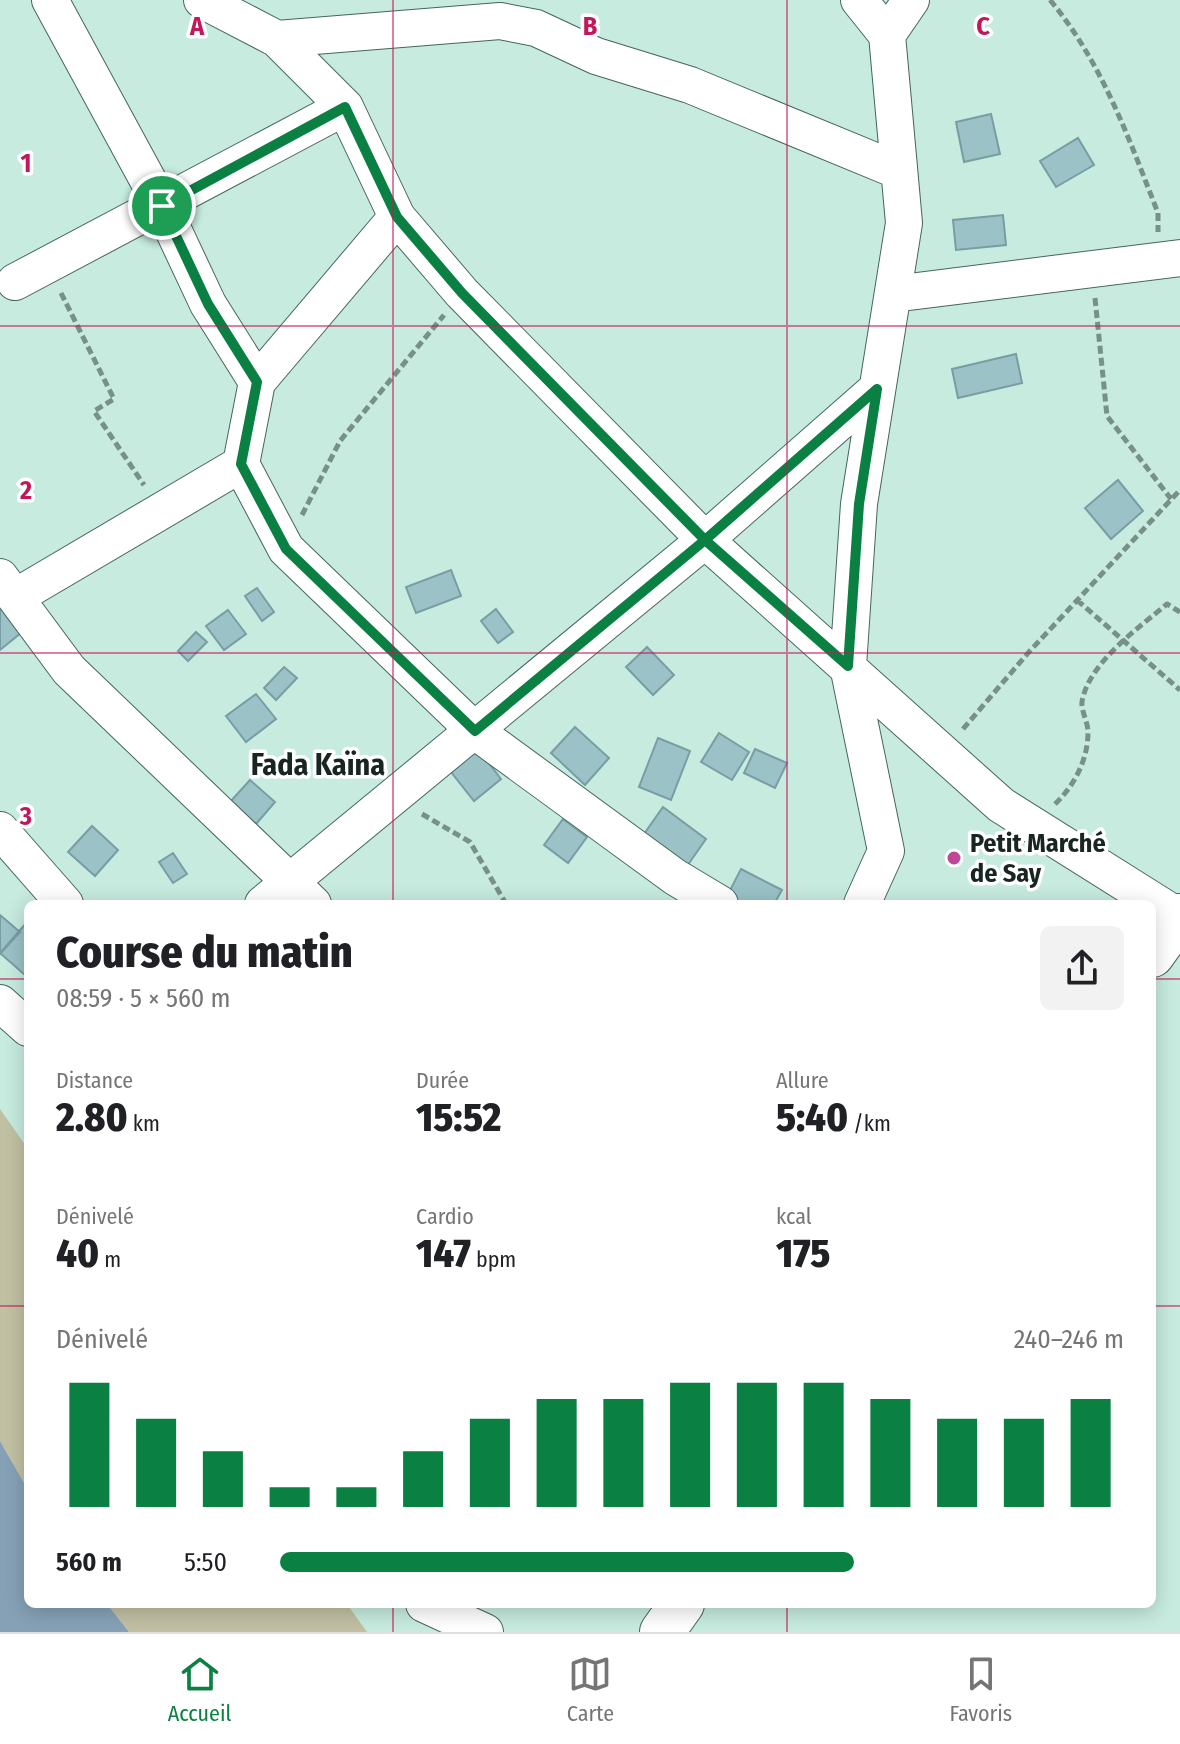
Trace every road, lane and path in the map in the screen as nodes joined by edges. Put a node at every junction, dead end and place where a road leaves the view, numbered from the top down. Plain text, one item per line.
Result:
1 (50, 0) edge
2 (202, 0) edge
3 (859, 0) edge
4 (911, 0) edge
5 (1050, 0) edge
6 (887, 35) junction
7 (277, 39) junction
8 (345, 107) junction
9 (899, 171) junction
10 (162, 206) junction
11 (397, 217) junction
12 (1172, 265) edge
13 (47, 266) junction
14 (1092, 269) junction
15 (15, 282) dead end
16 (462, 293) junction
17 (893, 294) junction
18 (257, 382) junction
19 (877, 389) junction
20 (241, 464) junction
21 (1180, 490) edge
22 (1171, 499) junction
23 (160, 509) junction
24 (705, 540) junction
25 (286, 549) junction
26 (9, 586) edge
27 (1077, 600) junction
28 (1180, 612) edge
29 (1123, 640) junction
30 (848, 666) junction
31 (1180, 690) edge
32 (475, 731) junction
33 (943, 753) junction
34 (393, 796) junction
35 (1033, 826) junction
36 (0, 830) edge
37 (288, 897) edge
38 (61, 900) edge
39 (504, 900) edge
40 (713, 900) edge
41 (864, 900) edge
42 (1153, 900) edge
43 (1156, 902) edge
44 (1180, 917) edge
45 (1156, 950) edge
46 (0, 1003) edge
47 (24, 1024) edge
48 (433, 1608) edge
49 (485, 1632) edge

1 - 10 street
2 - 7 street
3 - 6 street
4 - 6 street
5 - 12 path
6 - 9 street
7 - 8 street
7 - 9 street
8 - 10 street
8 - 11 street
9 - 17 street
10 - 13 street
10 - 18 street
11 - 16 street
11 - 18 street
12 - 14 street
13 - 15 street
13 - 23 path
14 - 17 street
14 - 22 path
16 - 24 street
16 - 25 path
17 - 19 street
18 - 20 street
19 - 24 street
19 - 30 street
20 - 23 street
20 - 25 street
21 - 22 path
22 - 27 path
23 - 26 street
24 - 30 street
24 - 32 street
25 - 32 street
26 - 37 street
27 - 29 path
27 - 33 path
28 - 29 path
29 - 31 path
29 - 35 path
30 - 33 street
30 - 41 street
32 - 34 street
32 - 40 street
33 - 35 street
34 - 37 street
34 - 39 path
35 - 42 street
36 - 38 street
43 - 44 street
44 - 45 street
46 - 47 street
48 - 49 street

